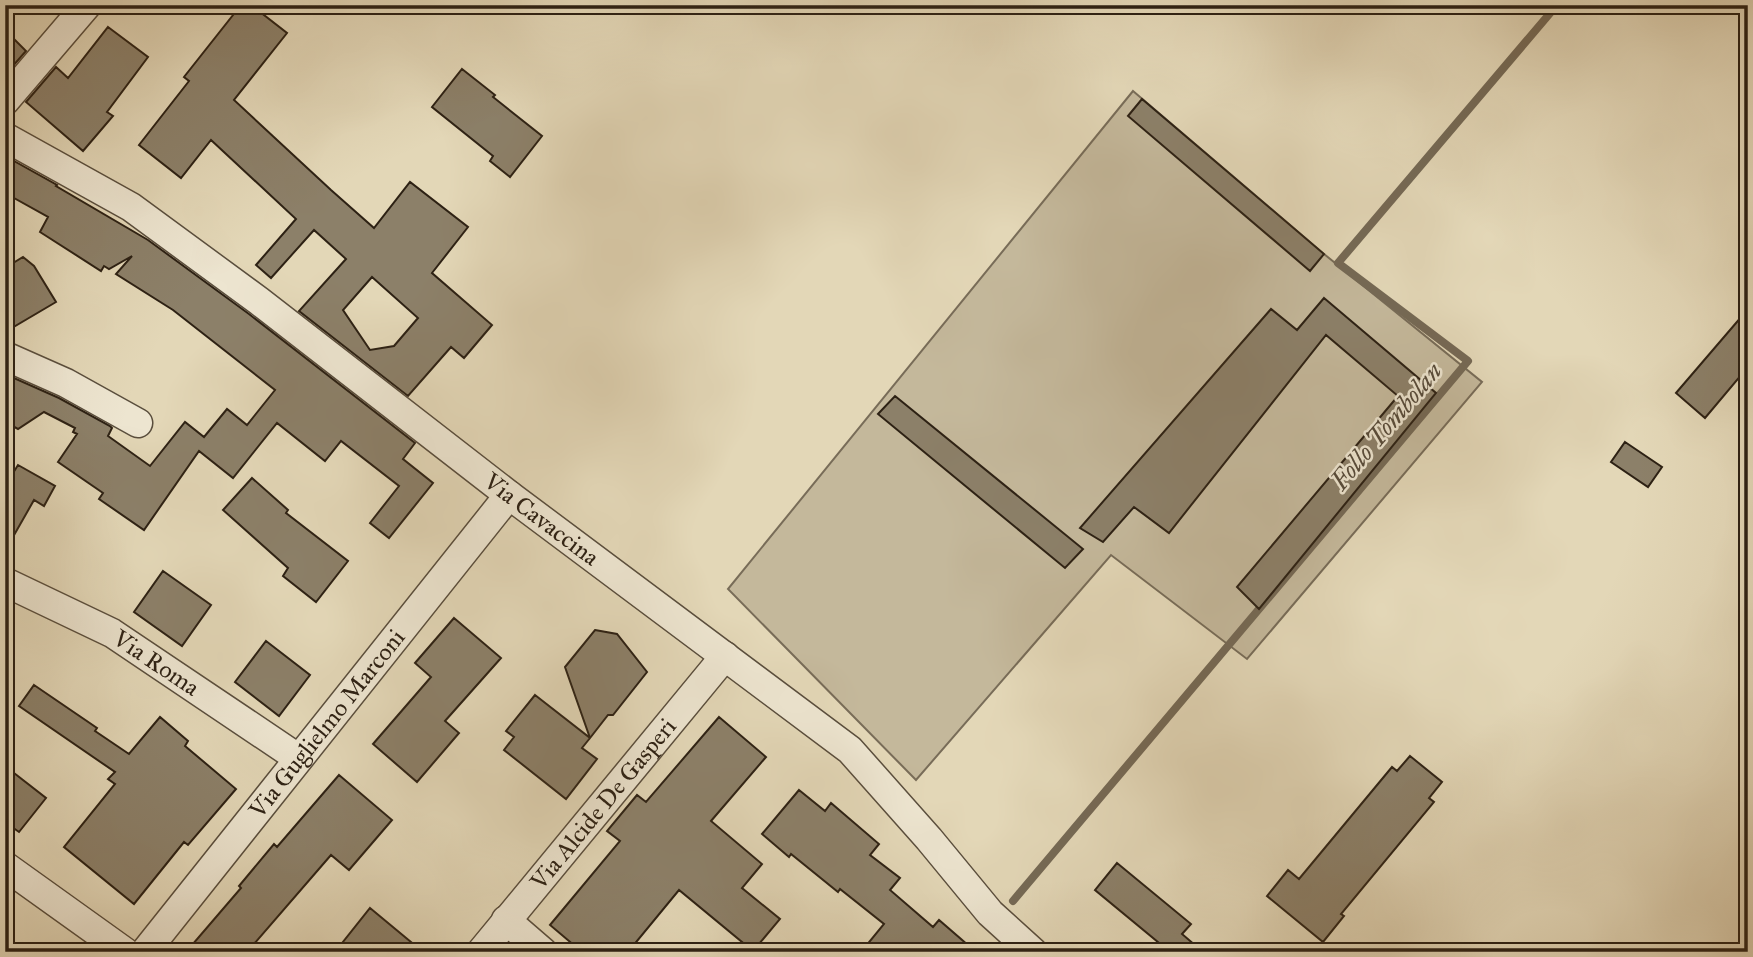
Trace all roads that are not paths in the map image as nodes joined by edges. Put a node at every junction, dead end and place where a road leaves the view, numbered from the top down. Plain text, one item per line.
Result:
1 (87, 5) edge
2 (5, 101) edge
3 (5, 137) edge
4 (5, 356) edge
5 (138, 423) dead end
6 (509, 495) junction
7 (5, 582) edge
8 (725, 656) junction
9 (298, 758) junction
10 (5, 866) edge
11 (506, 920) junction
12 (125, 952) edge
13 (145, 952) edge
14 (481, 952) edge
15 (543, 952) edge
16 (1033, 952) edge

1 - 2 street
3 - 6 street, Via Cavaccina
4 - 5 street
6 - 8 street, Via Cavaccina
6 - 9 street, Via Guglielmo Marconi
7 - 9 street, Via Roma
8 - 11 street, Via Alcide De Gasperi
8 - 16 street, Via Cavaccina
9 - 13 street, Via Guglielmo Marconi
10 - 12 street
11 - 14 street, Via Alcide De Gasperi
11 - 15 street

